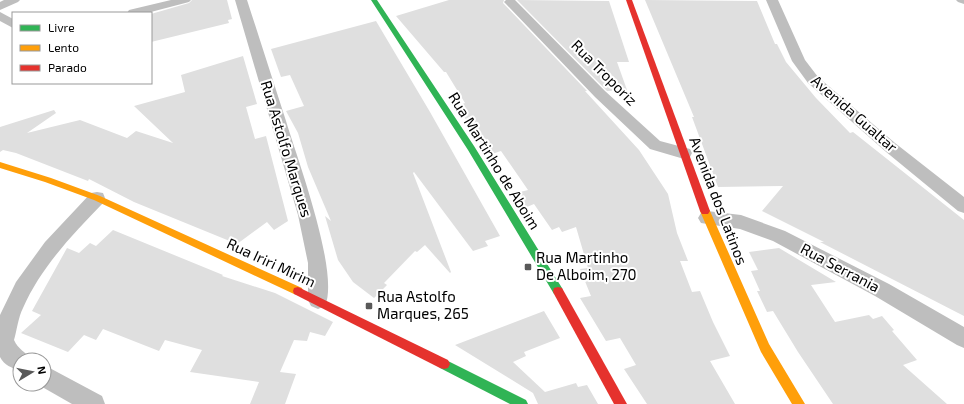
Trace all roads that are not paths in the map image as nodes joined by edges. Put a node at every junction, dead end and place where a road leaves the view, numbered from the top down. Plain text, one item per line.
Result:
1 (14, 0) edge
2 (185, 0) edge
3 (241, 0) edge
4 (374, 0) edge
5 (629, 0) edge
6 (772, 0) edge
7 (510, 2) dead end
8 (0, 6) edge
9 (137, 12) edge
10 (0, 16) edge
11 (12, 23) edge
12 (684, 153) junction
13 (0, 165) edge
14 (97, 198) junction
15 (964, 206) edge
16 (707, 218) junction
17 (318, 300) junction
18 (964, 338) edge
19 (12, 356) edge
20 (52, 380) edge
21 (94, 404) edge
22 (522, 404) edge
23 (621, 404) edge
24 (799, 404) edge

1 - 8 street
2 - 9 street
3 - 17 street, Rua Astolfo Marques
4 - 23 street, Rua Martinho de Aboim
5 - 12 street, Avenida dos Latinos
6 - 15 street, Avenida Gualtar
7 - 12 street, Rua Troporiz
10 - 11 street
12 - 16 street, Avenida dos Latinos
13 - 14 street, Rua Iriri Mirim
14 - 17 street, Rua Iriri Mirim
14 - 19 street
16 - 18 street, Rua Serrania
16 - 24 street, Avenida dos Latinos
17 - 22 street, Rua Iriri Mirim
20 - 21 street

